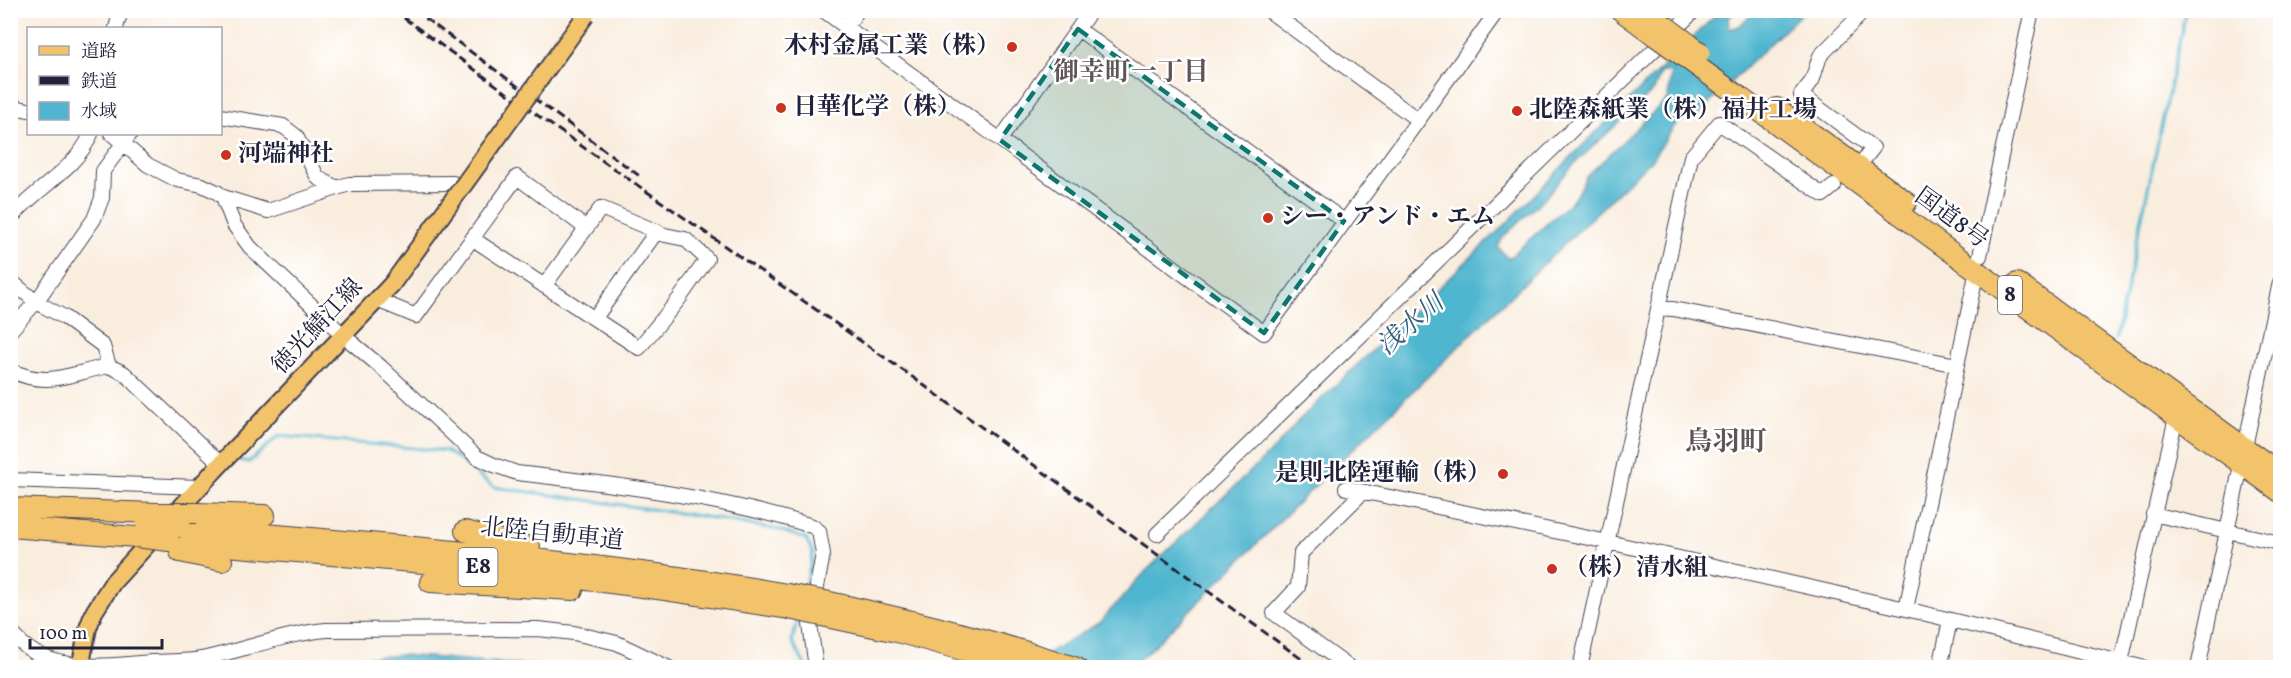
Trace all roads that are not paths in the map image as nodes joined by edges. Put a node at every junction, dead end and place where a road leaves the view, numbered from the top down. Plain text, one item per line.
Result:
1 (121, 10) edge
2 (823, 10) edge
3 (858, 10) edge
4 (1091, 10) edge
5 (1268, 10) edge
6 (1498, 10) edge
7 (1620, 10) edge
8 (1644, 10) edge
9 (1695, 10) edge
10 (1865, 10) edge
11 (2032, 10) edge
12 (588, 13) edge
13 (117, 27) edge
14 (846, 27) junction
15 (1078, 29) junction
16 (1744, 93) junction
17 (10, 106) edge
18 (27, 110) edge
19 (222, 117) edge
20 (1418, 120) junction
21 (91, 135) edge
22 (122, 137) edge
23 (1000, 140) junction
24 (1865, 158) dead end
25 (453, 183) dead end
26 (1834, 186) dead end
27 (337, 188) junction
28 (223, 197) junction
29 (10, 219) edge
30 (1344, 221) junction
31 (586, 228) junction
32 (657, 231) junction
33 (473, 239) junction
34 (1979, 263) junction
35 (10, 280) edge
36 (2280, 282) edge
37 (544, 286) junction
38 (377, 300) junction
39 (36, 302) junction
40 (1658, 308) junction
41 (594, 318) junction
42 (10, 331) edge
43 (344, 336) junction
44 (1957, 365) junction
45 (109, 366) junction
46 (10, 370) edge
47 (2176, 417) junction
48 (2244, 456) junction
49 (220, 464) junction
50 (2280, 473) edge
51 (10, 480) edge
52 (199, 487) junction
53 (1346, 488) dead end
54 (1363, 492) junction
55 (2280, 492) edge
56 (10, 510) edge
57 (2153, 514) junction
58 (265, 515) dead end
59 (10, 529) edge
60 (142, 530) junction
61 (465, 531) dead end
62 (2227, 531) junction
63 (1158, 534) dead end
64 (172, 539) junction
65 (1608, 542) junction
66 (2280, 543) edge
67 (222, 561) dead end
68 (430, 582) dead end
69 (733, 592) junction
70 (824, 608) junction
71 (1906, 609) junction
72 (1950, 620) junction
73 (10, 630) edge
74 (2121, 662) junction
75 (80, 666) edge
76 (669, 668) edge
77 (816, 668) edge
78 (1027, 668) edge
79 (1077, 668) edge
80 (1350, 668) edge
81 (1580, 668) edge
82 (1940, 668) edge
83 (2145, 668) edge
84 (2198, 668) edge

1 - 13 street
2 - 14 street
3 - 14 street
4 - 15 street
5 - 20 street
6 - 20 street
7 - 16 highway, 国道8号 / 8, bridge
8 - 16 highway, 国道8号 / 8, bridge
9 - 63 street
10 - 24 street
11 - 34 street
12 - 38 main road, 徳光鯖江線, bridge
14 - 23 street
15 - 23 street
15 - 30 street
16 - 34 highway, 国道8号 / 8
17 - 18 street
19 - 27 street
20 - 30 street
21 - 29 street
22 - 28 street
22 - 39 street
23 - 30 street
25 - 27 street
26 - 40 street
27 - 28 street
28 - 43 street
31 - 32 street
31 - 33 street
31 - 37 street
32 - 41 street
32 - 41 street
33 - 37 street
33 - 38 street
34 - 44 street
34 - 47 highway, 国道8号 / 8
34 - 48 highway, 国道8号 / 8
35 - 39 street
36 - 48 street
37 - 41 street
38 - 43 main road, 徳光鯖江線
39 - 42 street
39 - 45 street
40 - 44 street
40 - 65 street
43 - 49 main road, 徳光鯖江線
43 - 77 street
44 - 71 street
45 - 46 street
45 - 49 street
47 - 48 highway, 国道8号 / 8
47 - 57 street
48 - 50 highway, 国道8号 / 8
48 - 55 highway, 国道8号 / 8
48 - 62 street
49 - 52 main road, 徳光鯖江線
51 - 52 street
52 - 75 main road, 徳光鯖江線
53 - 54 street
54 - 65 street
54 - 80 street
56 - 60 highway, 北陸自動車道 / E8
57 - 62 street
57 - 74 street
58 - 60 highway, bridge
59 - 60 highway, 北陸自動車道 / E8
60 - 64 highway, 北陸自動車道 / E8, bridge
60 - 64 highway
61 - 69 highway
62 - 66 street
62 - 84 street
64 - 67 highway
64 - 69 highway, 北陸自動車道 / E8
65 - 71 street
65 - 81 street
68 - 69 highway
69 - 70 highway, 北陸自動車道 / E8, bridge
70 - 78 highway, 北陸自動車道 / E8
70 - 79 highway, 北陸自動車道 / E8
71 - 72 street
72 - 74 street
72 - 82 street
73 - 75 street
74 - 83 street
75 - 76 street

